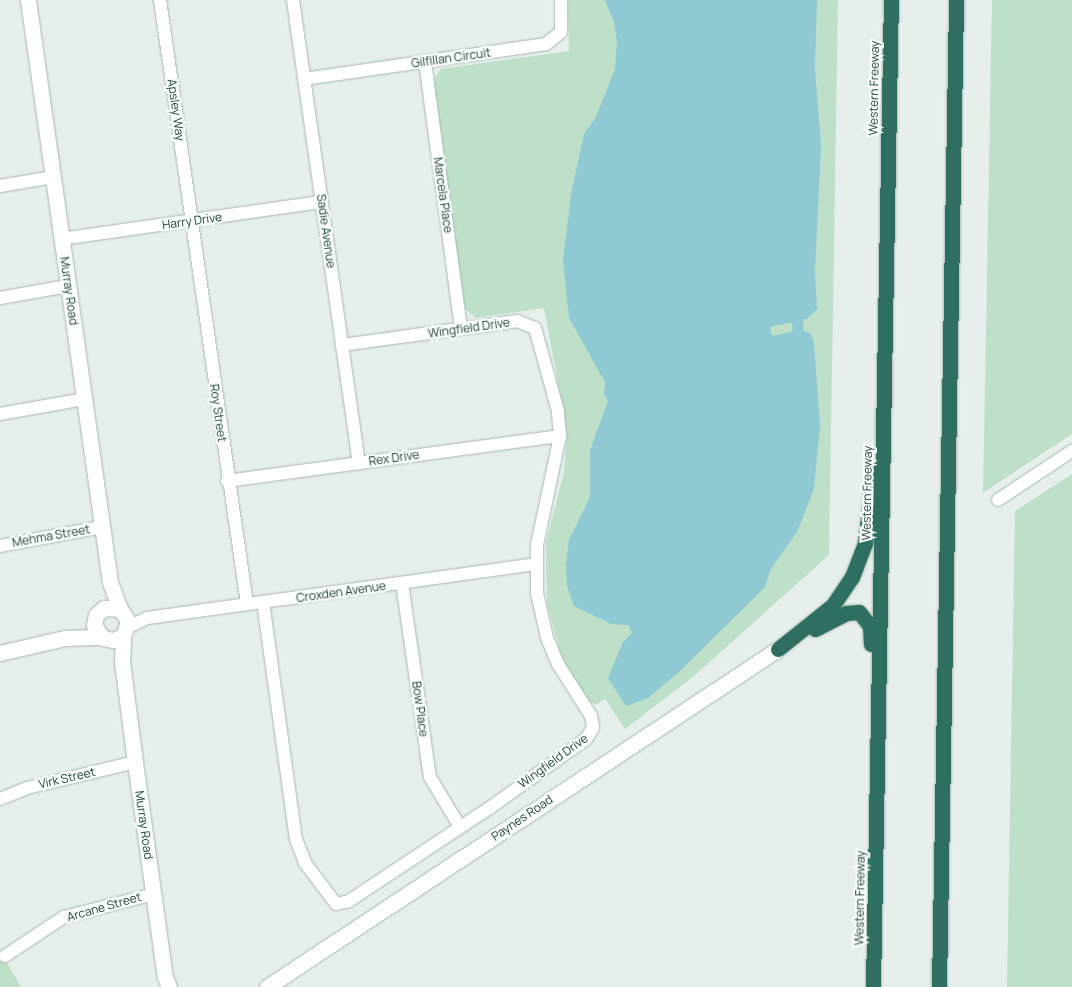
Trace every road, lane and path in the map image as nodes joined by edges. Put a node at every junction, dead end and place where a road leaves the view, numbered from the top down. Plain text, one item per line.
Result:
1 (28, 0) edge
2 (160, 0) edge
3 (293, 0) edge
4 (562, 0) edge
5 (891, 0) edge
6 (956, 0) edge
7 (425, 62) junction
8 (304, 79) junction
9 (53, 177) junction
10 (0, 186) edge
11 (322, 202) junction
12 (192, 221) junction
13 (61, 239) junction
14 (68, 286) junction
15 (0, 298) edge
16 (886, 303) junction
17 (462, 329) junction
18 (342, 346) junction
19 (84, 399) junction
20 (0, 414) edge
21 (560, 436) junction
22 (1072, 451) edge
23 (359, 463) junction
24 (227, 481) junction
25 (998, 500) dead end
26 (102, 527) junction
27 (0, 546) edge
28 (535, 564) junction
29 (110, 582) junction
30 (402, 583) junction
31 (263, 602) junction
32 (247, 604) junction
33 (122, 610) junction
34 (99, 613) junction
35 (147, 618) junction
36 (125, 631) junction
37 (66, 638) junction
38 (105, 639) junction
39 (778, 649) junction
40 (0, 653) edge
41 (122, 662) junction
42 (135, 762) junction
43 (0, 799) edge
44 (460, 827) junction
45 (876, 846) junction
46 (154, 894) junction
47 (5, 956) dead end
48 (169, 987) edge
49 (267, 987) edge
50 (873, 987) edge
51 (940, 987) edge

1 - 9 street, Murray Road
2 - 12 street, Apsley Way
3 - 8 street, Sadie Avenue
4 - 7 street, Gilfillan Circuit
5 - 16 highway, Western Freeway
6 - 51 highway
7 - 8 street, Gilfillan Circuit
7 - 17 street, Marcela Place
8 - 11 street, Sadie Avenue
9 - 10 street
9 - 13 street, Murray Road
11 - 12 street, Harry Drive
11 - 18 street, Sadie Avenue
12 - 13 street, Harry Drive
12 - 24 street, Roy Street
13 - 14 street, Murray Road
14 - 15 street
14 - 19 street, Murray Road
16 - 39 highway
16 - 45 highway, Western Freeway
17 - 18 street, Wingfield Drive
17 - 21 street, Wingfield Drive
18 - 23 street, Sadie Avenue
19 - 20 street
19 - 26 street, Murray Road
21 - 23 street, Rex Drive
21 - 28 street, Wingfield Drive
22 - 25 street
23 - 24 street, Rex Drive
24 - 32 street, Roy Street
26 - 27 street, Mehma Street
26 - 29 street, Murray Road
28 - 30 street, Croxden Avenue
28 - 44 street, Wingfield Drive
29 - 33 street, Murray Road
29 - 34 street, Murray Road
30 - 31 street, Croxden Avenue
30 - 44 street, Bow Place
31 - 32 street, Croxden Avenue
31 - 44 street, Wingfield Drive
32 - 35 street, Croxden Avenue
33 - 34 street
33 - 35 street, Croxden Avenue
33 - 36 street, Murray Road
34 - 37 street
34 - 38 street, Murray Road
35 - 36 street, Croxden Avenue
36 - 38 street
36 - 41 street, Murray Road
37 - 38 street
37 - 40 street
38 - 41 street, Murray Road
39 - 45 highway
39 - 49 street, Paynes Road
41 - 42 street, Murray Road
42 - 43 street, Virk Street
42 - 46 street, Murray Road
45 - 50 highway, Western Freeway
46 - 47 street, Arcane Street
46 - 48 street, Murray Road

